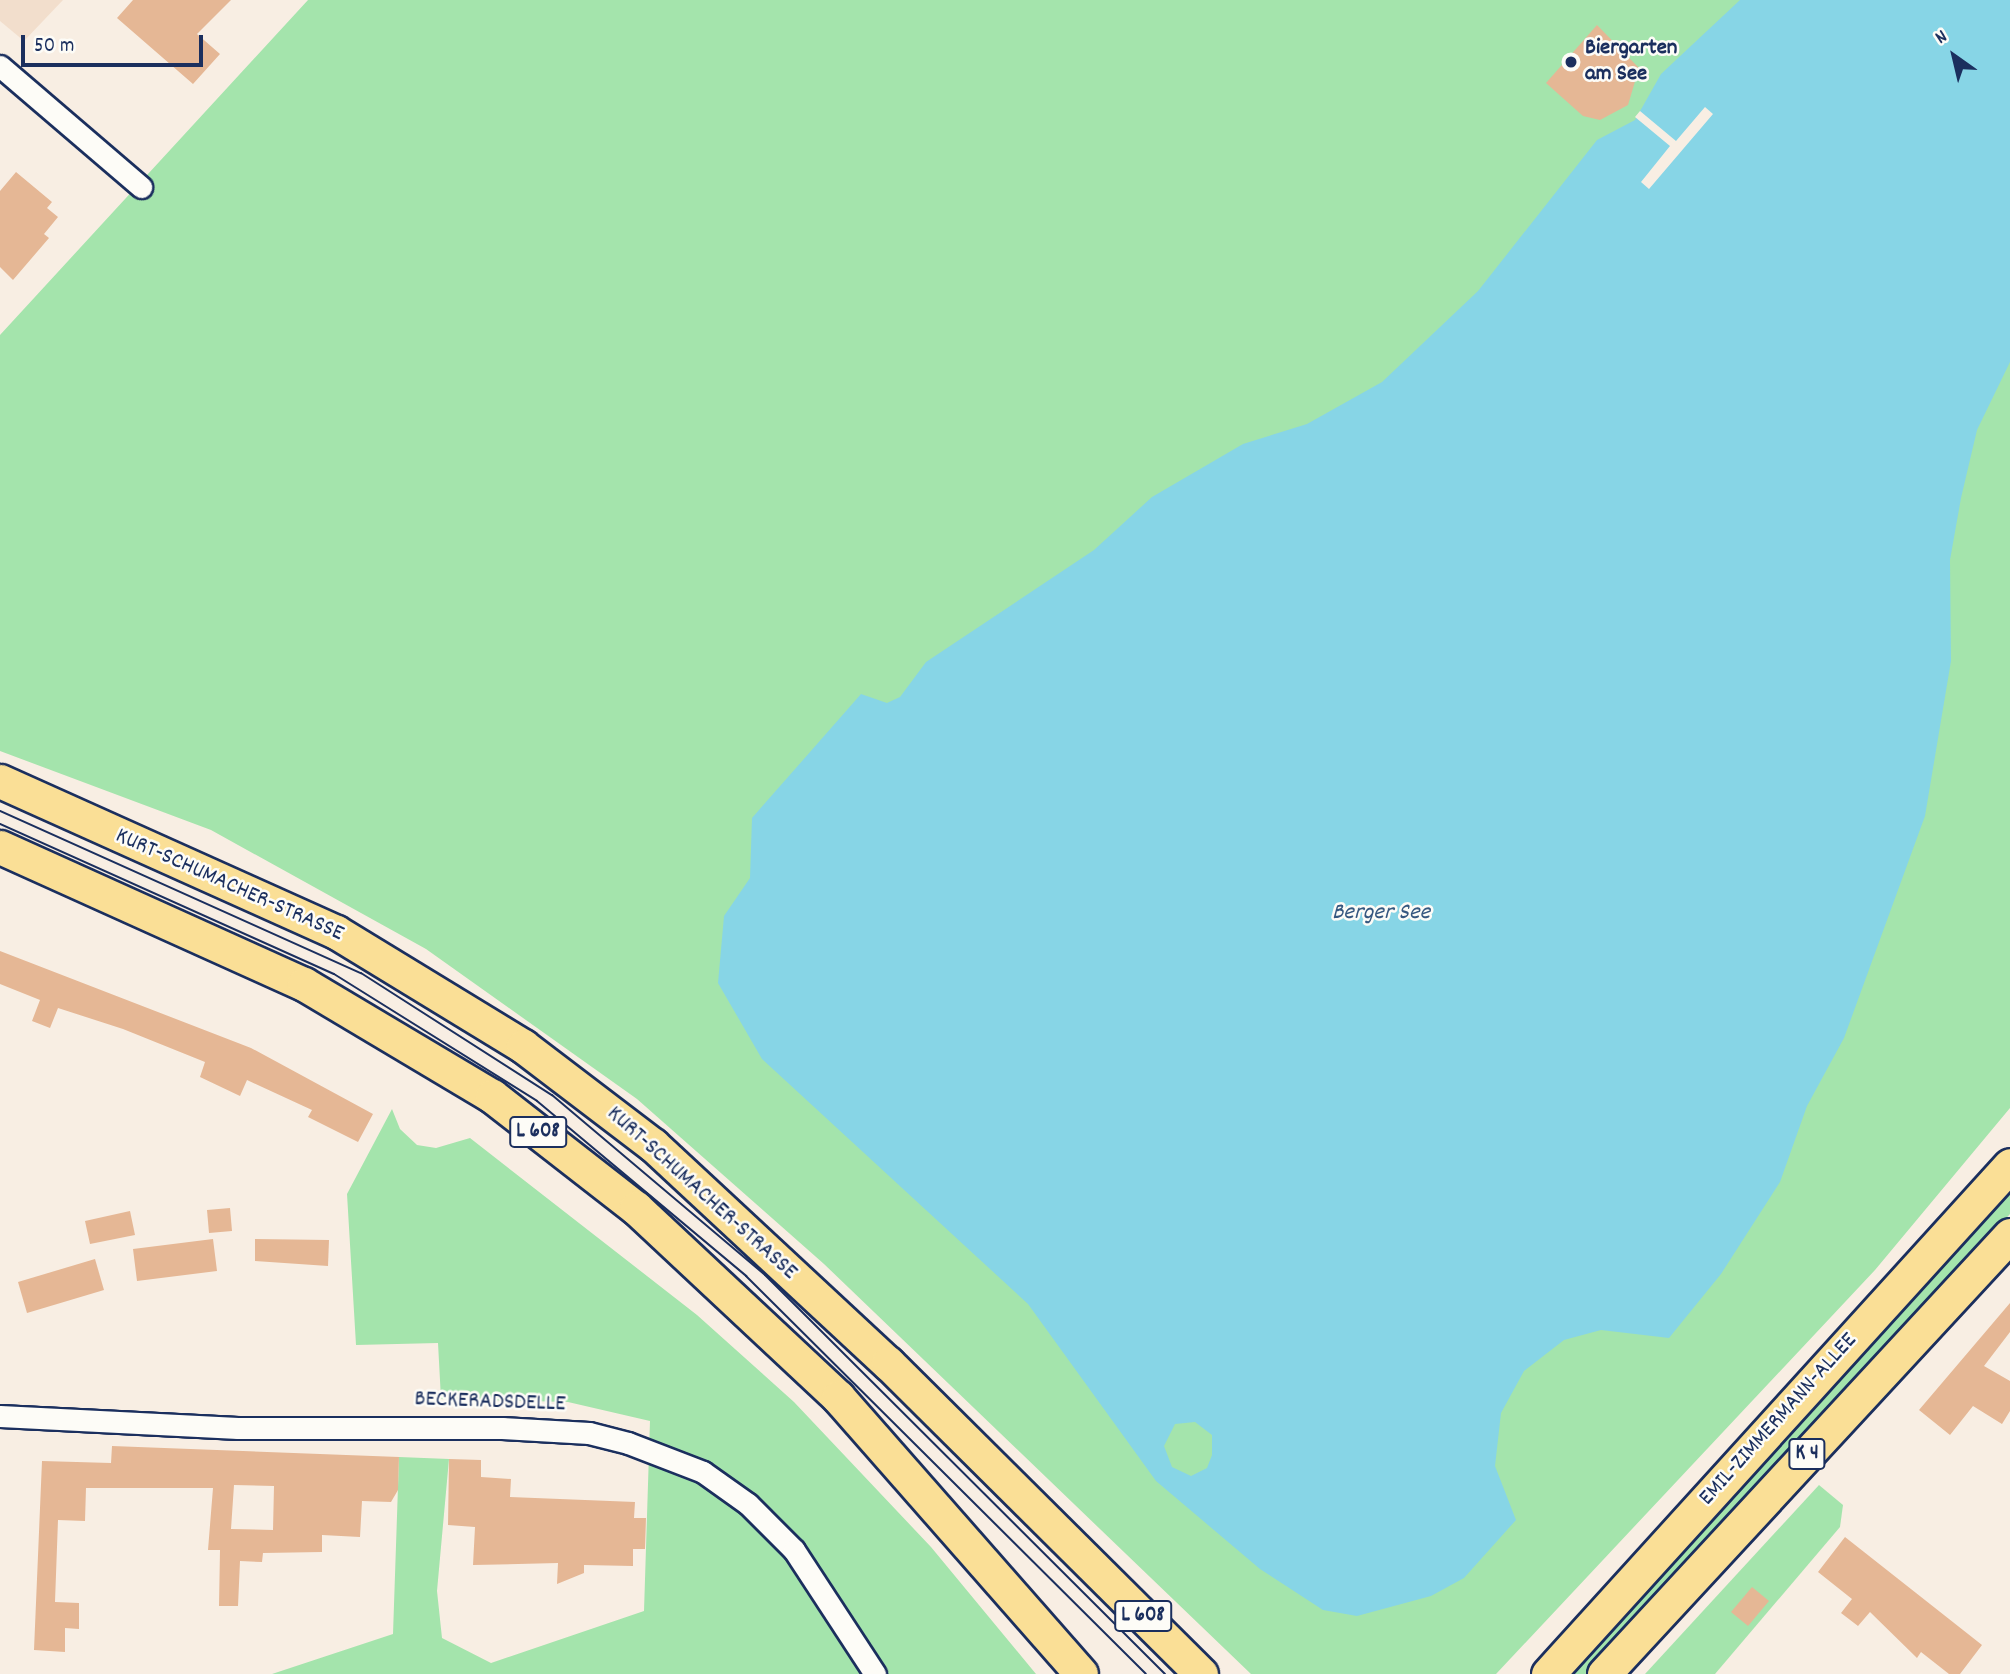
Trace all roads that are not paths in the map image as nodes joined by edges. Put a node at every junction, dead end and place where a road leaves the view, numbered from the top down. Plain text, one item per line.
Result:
1 (0, 66) edge
2 (141, 187) dead end
3 (0, 781) edge
4 (0, 847) edge
5 (2010, 1165) edge
6 (2010, 1235) edge
7 (0, 1416) edge
8 (875, 1674) edge
9 (1081, 1674) edge
10 (1201, 1674) edge
11 (1548, 1674) edge
12 (1604, 1674) edge

1 - 2 street
3 - 10 main road, KURT-SCHUMACHER-STRASSE / L 608
4 - 9 main road, L 608
5 - 11 main road, EMIL-ZIMMERMANN-ALLEE / K 4
6 - 12 main road, EMIL-ZIMMERMANN-ALLEE / K 4
7 - 8 street, BECKERADSDELLE

